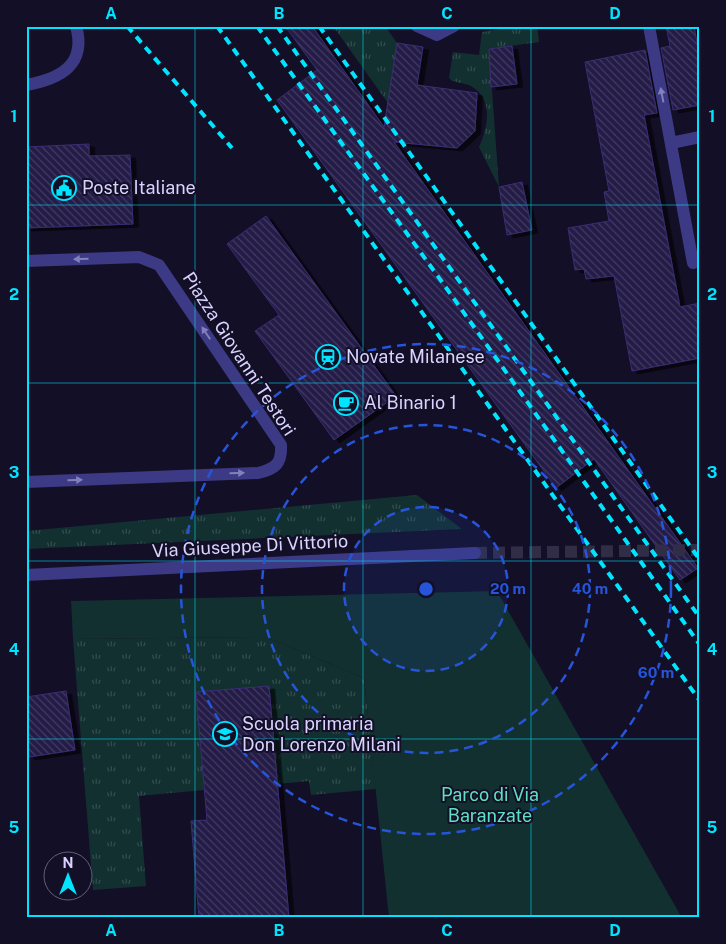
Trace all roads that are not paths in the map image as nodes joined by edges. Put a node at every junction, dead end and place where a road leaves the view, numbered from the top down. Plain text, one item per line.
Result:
1 (76, 26) edge
2 (417, 26) edge
3 (454, 26) edge
4 (649, 26) edge
5 (26, 85) edge
6 (700, 137) edge
7 (671, 143) junction
8 (26, 261) edge
9 (694, 263) dead end
10 (26, 482) edge
11 (475, 553) tunnel mouth
12 (26, 575) edge

1 - 5 street
2 - 3 street
7 -> 4 street
6 - 7 street
7 - 9 street
10 -> 8 street, Piazza Giovanni Testori
11 - 12 street, Via Giuseppe Di Vittorio

